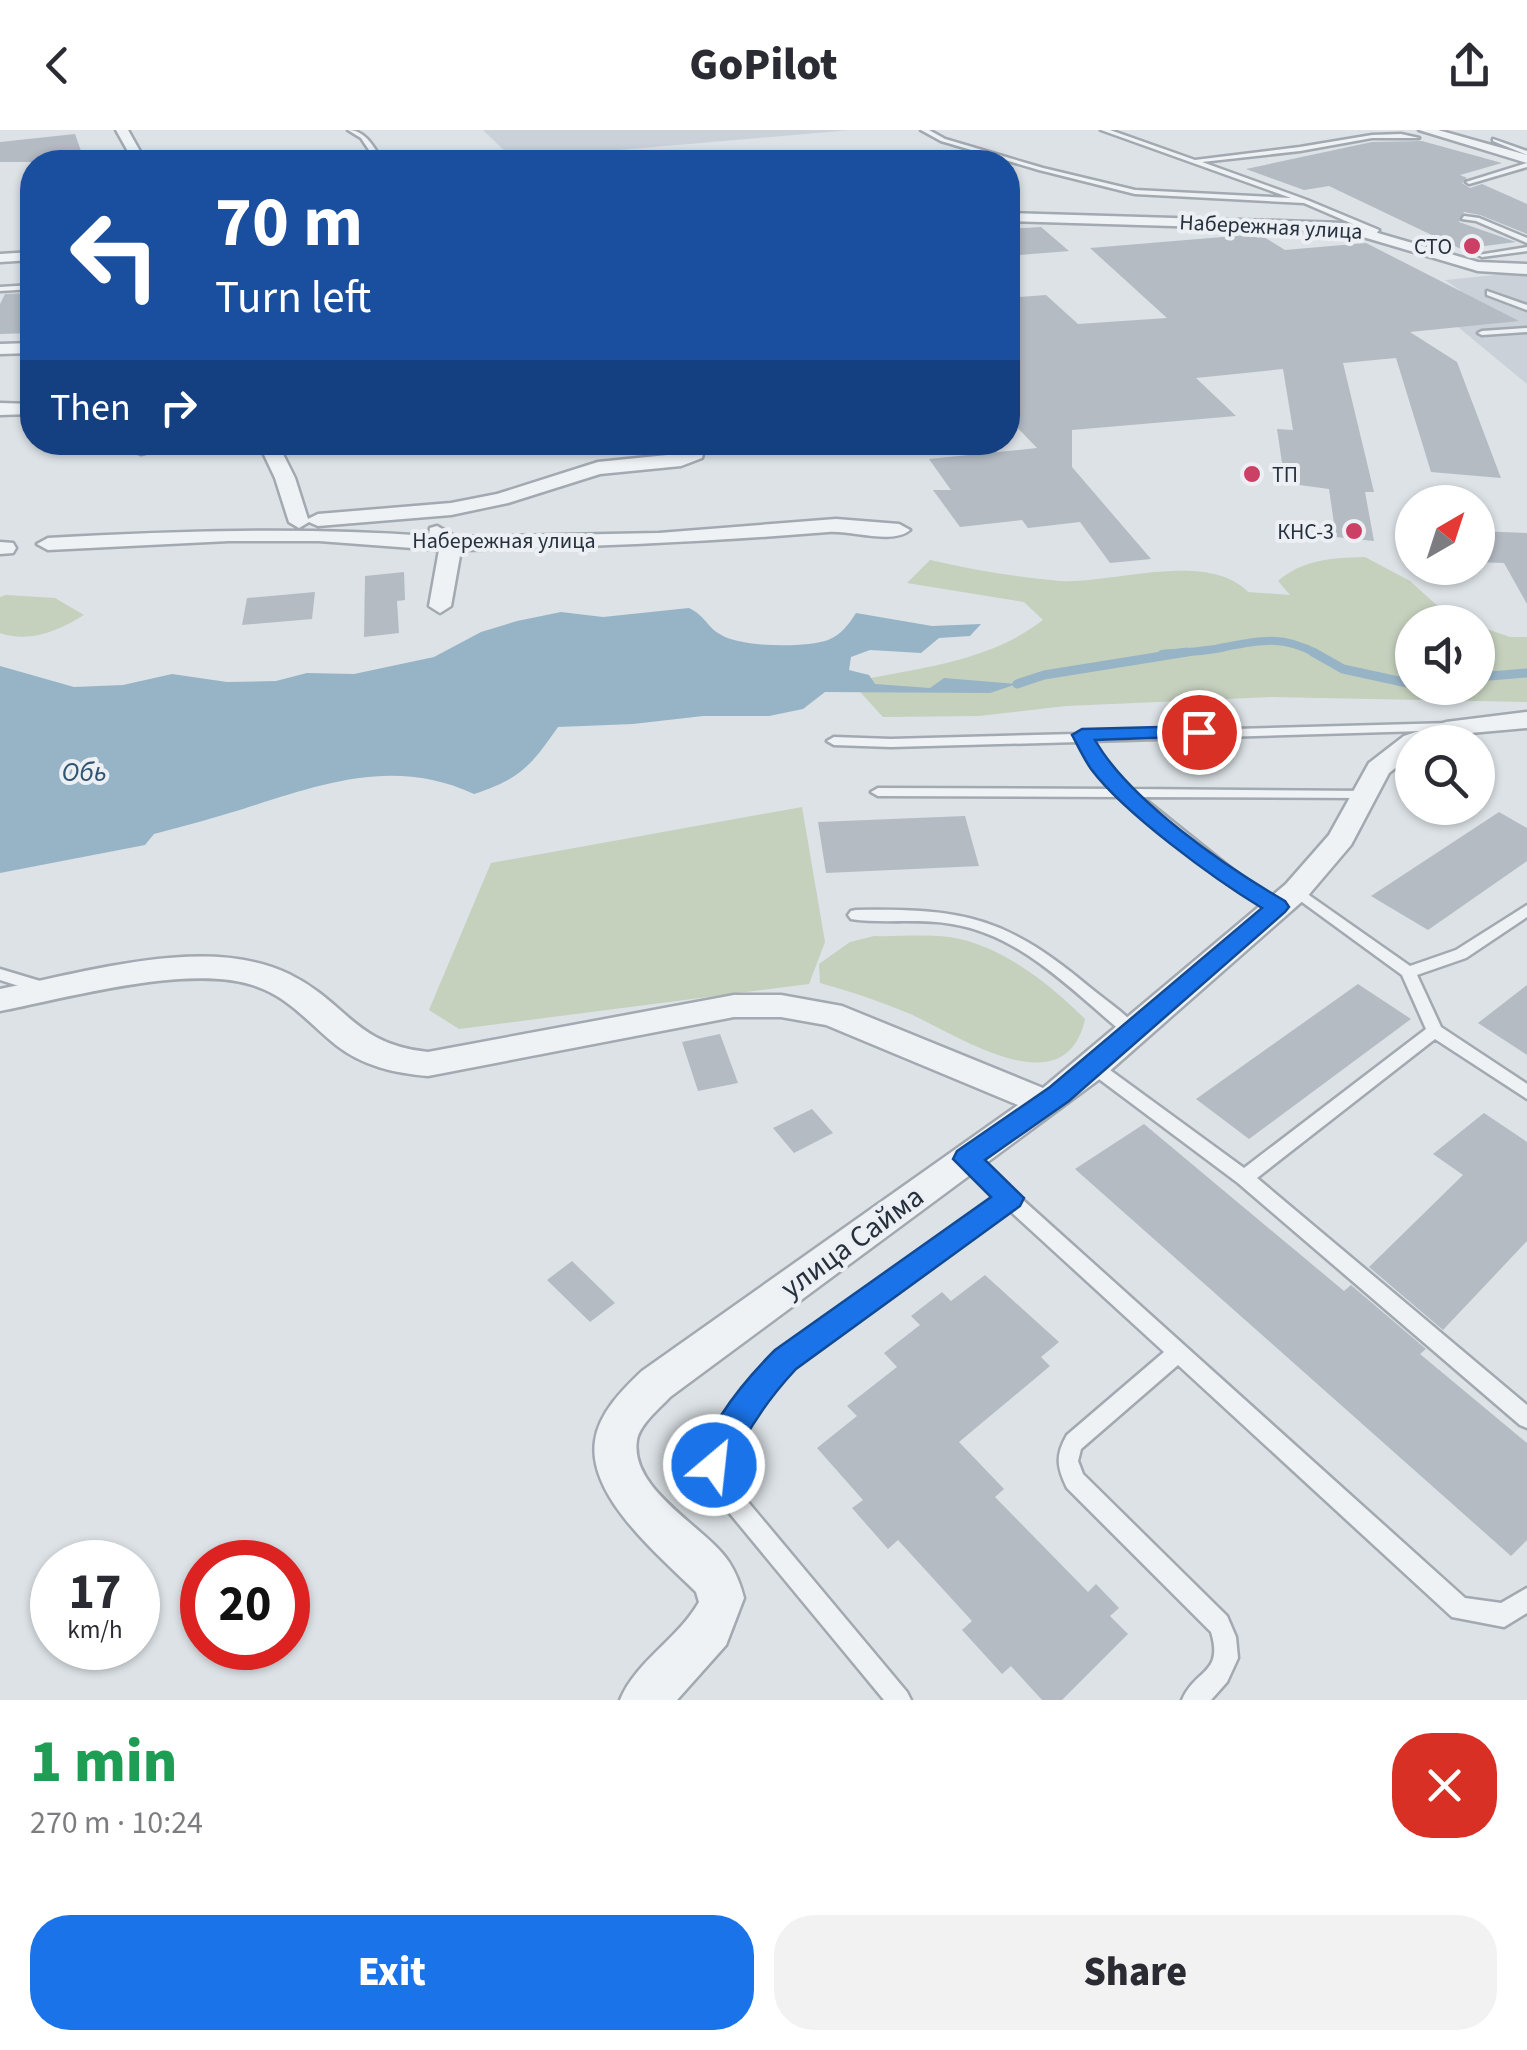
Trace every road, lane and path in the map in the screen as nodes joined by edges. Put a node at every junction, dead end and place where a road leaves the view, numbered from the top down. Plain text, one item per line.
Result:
1 (351, 130) edge
2 (924, 130) edge
3 (1104, 130) edge
4 (1420, 134) edge
5 (1495, 140) dead end
6 (372, 150) edge
7 (976, 150) edge
8 (1526, 158) edge
9 (1194, 162) junction
10 (1020, 163) edge
11 (1469, 182) dead end
12 (1305, 201) junction
13 (1480, 211) dead end
14 (1020, 217) edge
15 (1464, 218) dead end
16 (1376, 232) junction
17 (1527, 232) edge
18 (1527, 245) edge
19 (1482, 255) dead end
20 (1527, 269) edge
21 (1490, 293) dead end
22 (1527, 308) edge
23 (1527, 330) edge
24 (1482, 333) dead end
25 (273, 455) edge
26 (693, 455) edge
27 (451, 509) junction
28 (299, 522) junction
29 (899, 530) dead end
30 (229, 534) junction
31 (48, 544) dead end
32 (451, 544) junction
33 (440, 606) dead end
34 (1527, 720) edge
35 (1476, 725) edge
36 (1395, 728) edge
37 (1082, 735) junction
38 (834, 741) dead end
39 (1395, 756) edge
40 (878, 792) dead end
41 (1127, 794) junction
42 (1362, 794) junction
43 (1287, 899) junction
44 (1527, 910) edge
45 (856, 915) dead end
46 (1408, 972) junction
47 (0, 974) edge
48 (53, 991) junction
49 (0, 1000) edge
50 (1435, 1030) junction
51 (1132, 1031) junction
52 (1093, 1066) junction
53 (1527, 1094) edge
54 (1046, 1103) junction
55 (966, 1159) junction
56 (1244, 1178) junction
57 (1010, 1198) junction
58 (1178, 1352) junction
59 (1527, 1418) edge
60 (1527, 1599) edge
61 (644, 1700) edge
62 (898, 1700) edge
63 (1194, 1700) edge

1 - 6 lane
2 - 7 lane
3 - 9 lane
4 - 8 street
4 - 9 lane
5 - 8 lane
8 - 11 lane
9 - 12 lane
10 - 12 lane
12 - 16 lane
13 - 17 lane
14 - 16 street, Набережная улица
15 - 18 lane
16 - 20 street, Набережная улица
18 - 19 lane
21 - 22 lane
23 - 24 lane
25 - 28 street
26 - 27 street
27 - 28 street
27 - 32 street
28 - 30 street
29 - 32 street, Набережная улица
30 - 31 street, Набережная улица
30 - 32 street, Набережная улица
32 - 33 street
34 - 35 street, улица Сайма
36 - 37 lane
37 - 38 lane
37 - 41 lane
39 - 42 street, улица Сайма
40 - 41 lane
41 - 42 lane
41 - 43 lane
42 - 43 street, улица Сайма
43 - 46 lane
43 - 51 street, улица Сайма
44 - 46 lane
45 - 51 lane
46 - 50 lane
47 - 48 lane
48 - 49 street
48 - 54 street
50 - 53 lane
50 - 56 lane
51 - 52 street, улица Сайма
52 - 54 street, улица Сайма
52 - 56 lane
54 - 55 street, улица Сайма
55 - 57 lane
55 - 61 street, улица Сайма
56 - 59 lane
57 - 58 lane
57 - 62 lane
58 - 60 lane
58 - 63 lane

